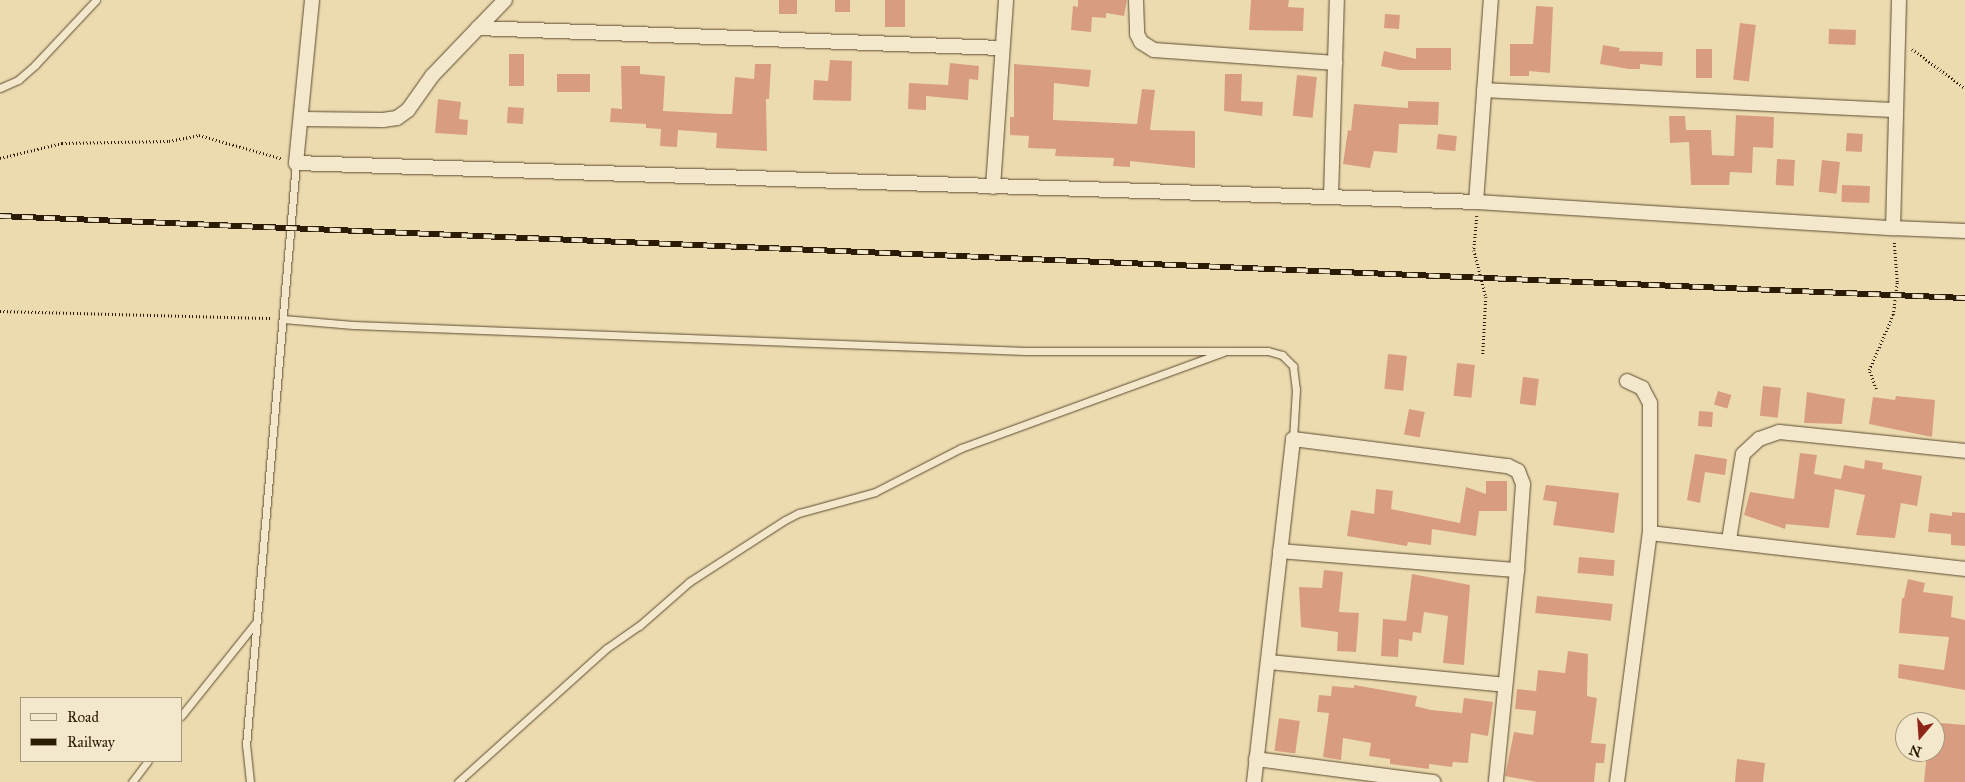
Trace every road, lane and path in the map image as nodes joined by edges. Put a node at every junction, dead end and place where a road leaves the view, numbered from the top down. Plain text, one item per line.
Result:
1 (96, 0) edge
2 (312, 0) edge
3 (505, 0) edge
4 (1006, 0) edge
5 (1136, 0) edge
6 (1337, 0) edge
7 (1491, 0) edge
8 (1899, 0) edge
9 (478, 28) junction
10 (1898, 38) junction
11 (1001, 48) junction
12 (1336, 63) junction
13 (0, 88) edge
14 (1965, 88) edge
15 (1484, 90) junction
16 (1896, 110) junction
17 (301, 119) junction
18 (0, 158) edge
19 (296, 163) junction
20 (993, 187) junction
21 (1331, 197) junction
22 (1476, 202) junction
23 (1893, 228) junction
24 (1965, 231) edge
25 (0, 311) edge
26 (283, 319) junction
27 (1231, 349) junction
28 (1483, 354) dead end
29 (1627, 381) dead end
30 (1876, 390) dead end
31 (1293, 438) junction
32 (1965, 452) edge
33 (1650, 533) junction
34 (1729, 540) junction
35 (1280, 551) junction
36 (1965, 569) edge
37 (1517, 570) junction
38 (257, 621) junction
39 (1268, 662) junction
40 (1506, 685) junction
41 (182, 715) edge
42 (1256, 759) junction
43 (147, 762) edge
44 (132, 782) edge
45 (250, 782) edge
46 (458, 782) edge
47 (1254, 782) edge
48 (1434, 782) edge
49 (1496, 782) edge
50 (1616, 782) edge

1 - 13 lane
2 - 17 street
3 - 9 street
4 - 11 street
5 - 12 street
6 - 12 street
7 - 15 street
8 - 10 street
9 - 11 street
9 - 17 street
10 - 14 path
10 - 16 street
11 - 20 street
12 - 21 street
15 - 16 street
15 - 22 street
16 - 23 street
17 - 19 street
18 - 19 path
19 - 20 street
19 - 26 lane
20 - 21 street
21 - 22 street
22 - 23 street
22 - 28 path
23 - 24 street
23 - 30 path
25 - 26 path
26 - 27 lane
26 - 38 lane
27 - 31 lane
27 - 46 lane
29 - 33 street
31 - 35 street
31 - 37 street
32 - 34 street
33 - 34 street
33 - 50 street
34 - 36 street
35 - 37 street
35 - 39 street
37 - 40 street
38 - 41 lane
38 - 45 lane
39 - 40 street
39 - 42 street
40 - 49 street
42 - 47 street
42 - 48 street
43 - 44 lane

